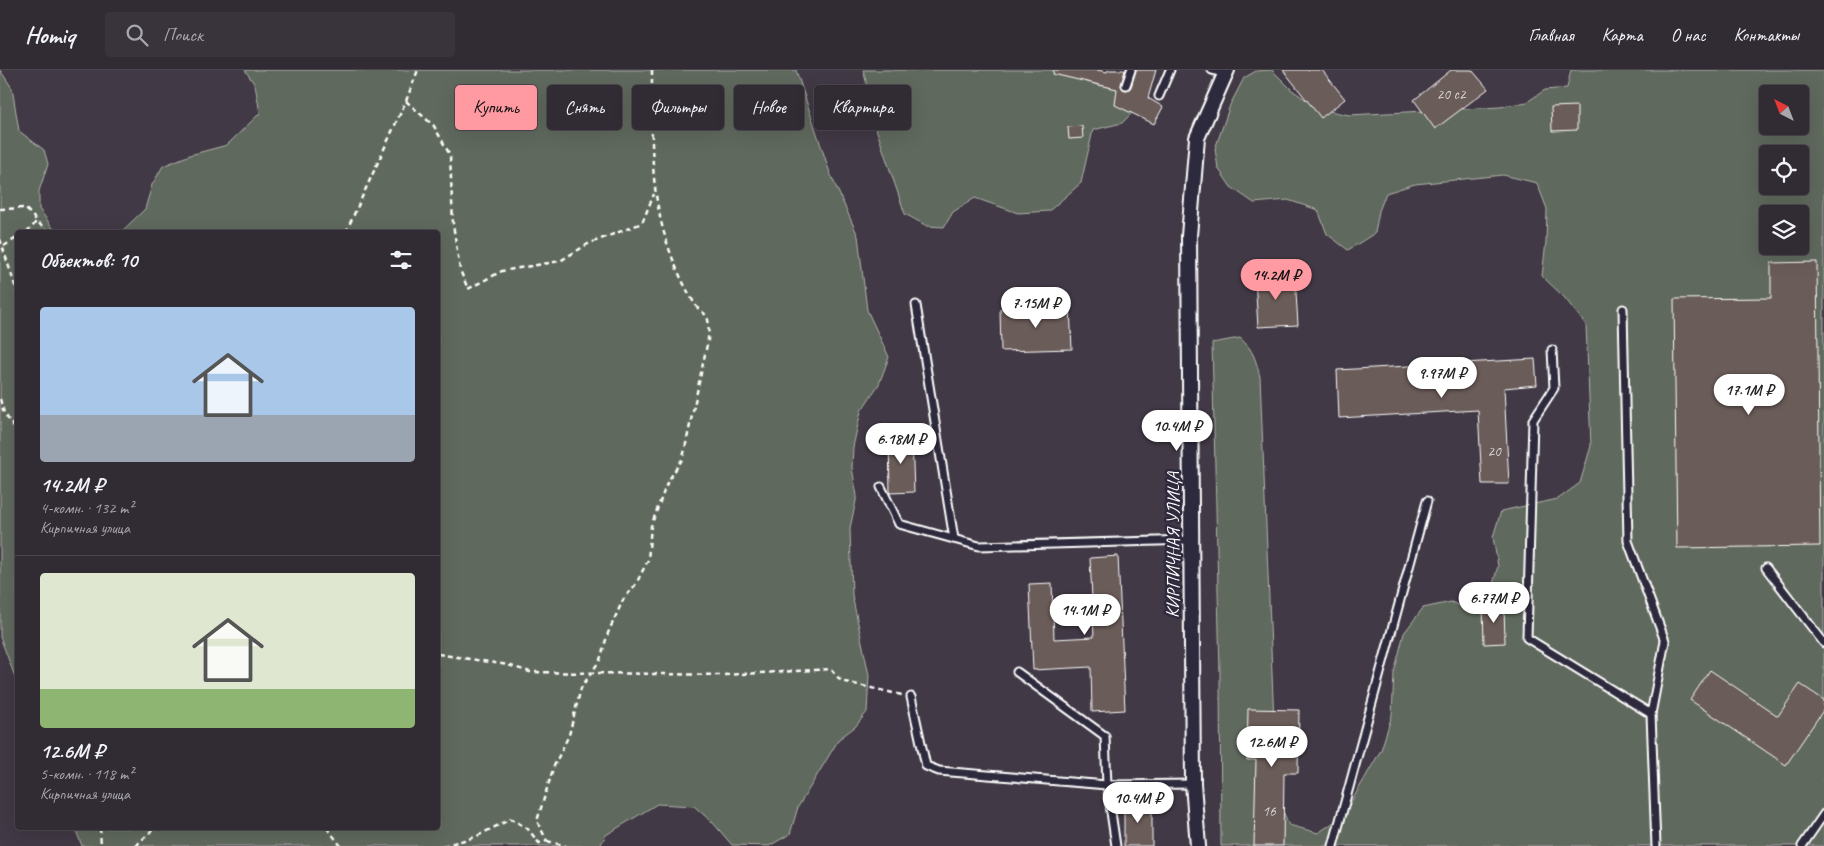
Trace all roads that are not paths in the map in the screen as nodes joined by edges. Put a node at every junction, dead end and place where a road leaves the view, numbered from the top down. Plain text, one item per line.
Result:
1 (1131, 70) edge
2 (1170, 70) edge
3 (1212, 70) edge
4 (1226, 72) edge
5 (1126, 85) dead end
6 (1159, 96) dead end
7 (916, 305) dead end
8 (1623, 309) dead end
9 (1552, 350) dead end
10 (881, 487) dead end
11 (1427, 501) dead end
12 (954, 539) junction
13 (1192, 540) junction
14 (1766, 568) dead end
15 (1824, 643) edge
16 (1017, 672) dead end
17 (911, 697) road end
18 (1651, 714) junction
19 (1193, 784) junction
20 (1107, 786) junction
21 (1824, 814) edge
22 (1116, 846) edge
23 (1198, 846) edge
24 (1333, 846) edge
25 (1656, 846) edge
26 (1802, 846) edge

1 - 5 lane
2 - 6 lane
3 - 4 lane
4 - 13 street, КИРПИЧНАЯ УЛИЦА
7 - 12 lane
8 - 18 lane
9 - 18 lane
10 - 12 lane
11 - 24 lane
12 - 13 lane
13 - 19 street, КИРПИЧНАЯ УЛИЦА
14 - 15 lane
16 - 20 lane
17 - 20 lane
18 - 25 lane
19 - 20 lane
19 - 23 street, КИРПИЧНАЯ УЛИЦА
20 - 22 lane
21 - 26 lane

